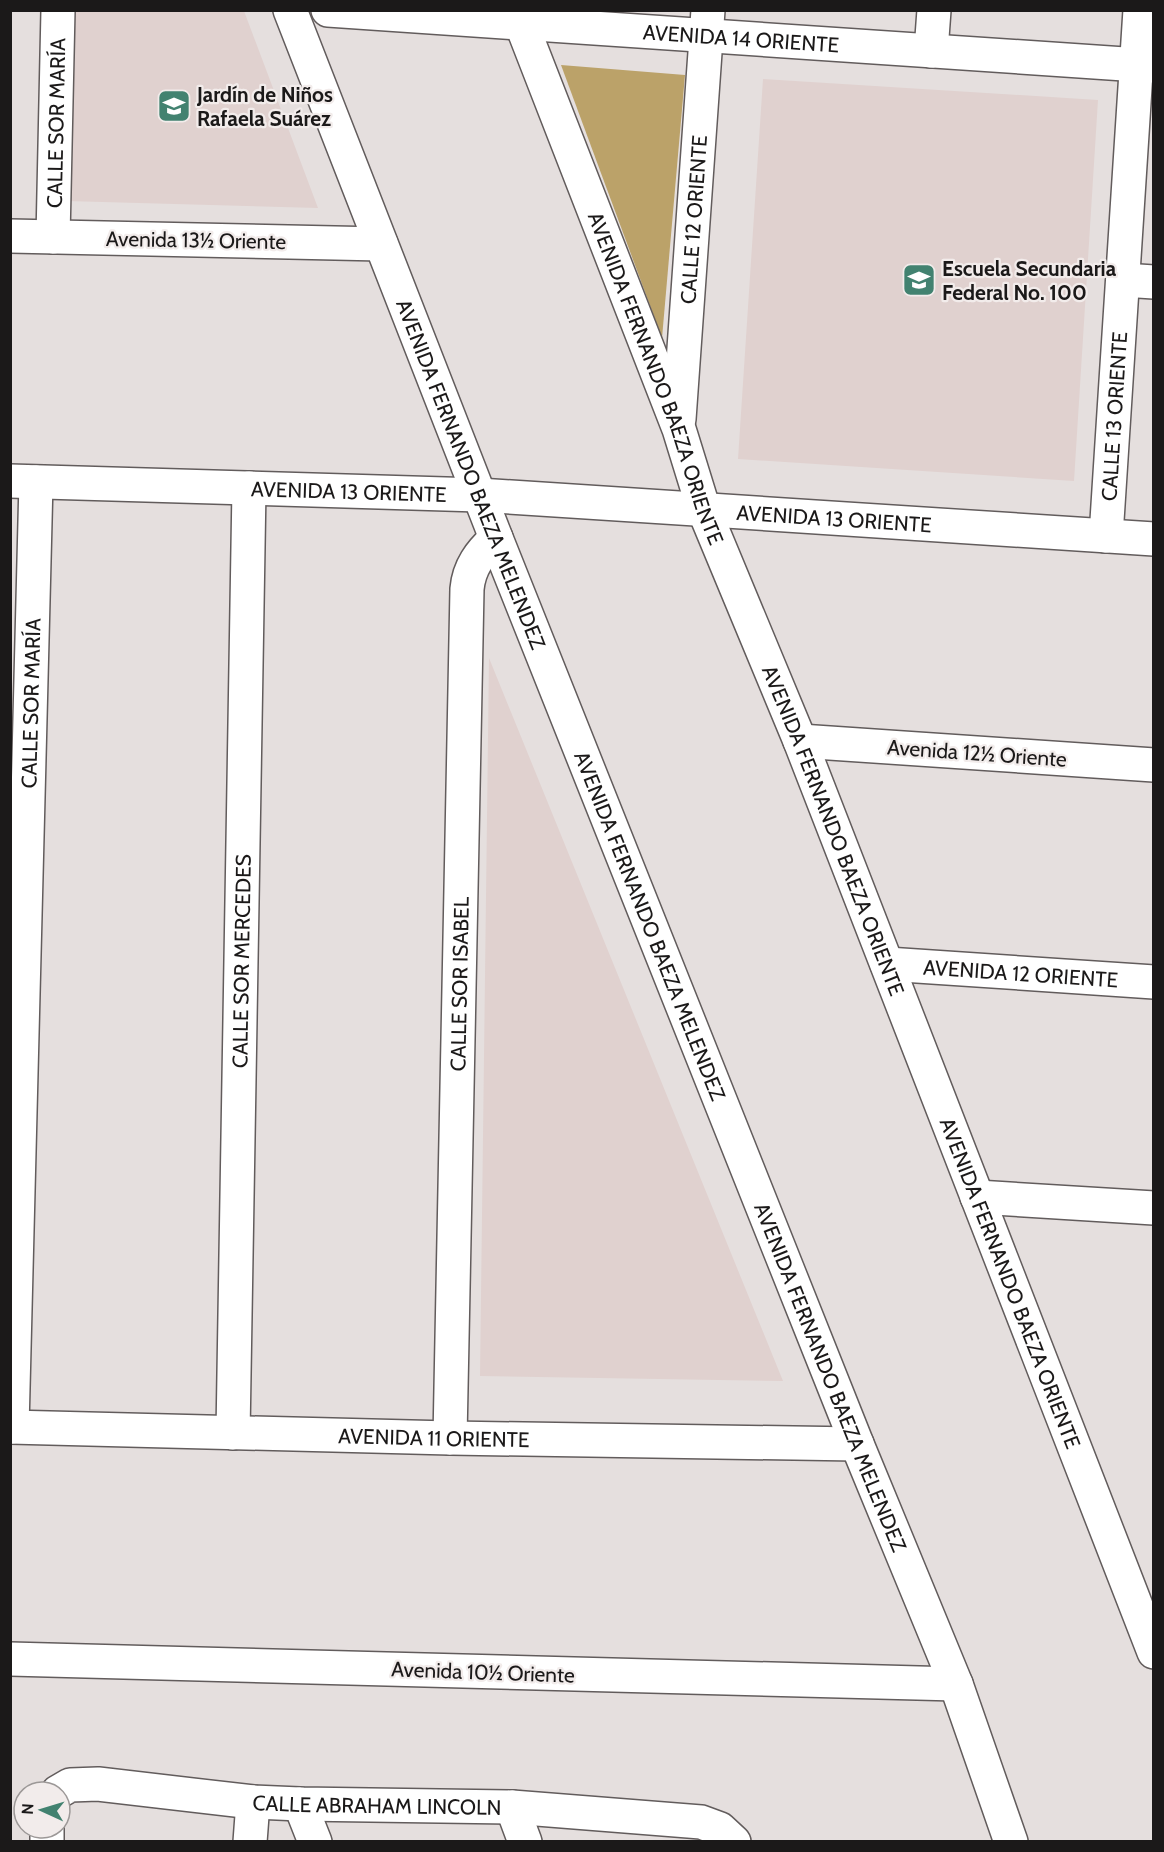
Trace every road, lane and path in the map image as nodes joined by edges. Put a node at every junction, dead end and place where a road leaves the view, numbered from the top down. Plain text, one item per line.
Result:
1 (58, 10) edge
2 (290, 10) edge
3 (328, 10) edge
4 (934, 10) edge
5 (1140, 10) edge
6 (518, 17) edge
7 (707, 23) edge
8 (931, 51) junction
9 (1145, 66) edge
10 (10, 236) edge
11 (53, 237) junction
12 (381, 244) junction
13 (1138, 281) edge
14 (679, 429) junction
15 (23, 482) edge
16 (249, 488) junction
17 (479, 495) junction
18 (704, 510) junction
19 (1106, 536) junction
20 (496, 538) junction
21 (1154, 539) edge
22 (800, 741) junction
23 (1154, 765) edge
24 (887, 964) junction
25 (1154, 982) edge
26 (977, 1197) junction
27 (1154, 1208) edge
28 (11, 1427) edge
29 (233, 1433) junction
30 (450, 1438) junction
31 (857, 1444) junction
32 (1154, 1652) edge
33 (10, 1659) edge
34 (956, 1684) junction
35 (72, 1785) edge
36 (254, 1802) junction
37 (300, 1804) junction
38 (512, 1807) junction
39 (250, 1842) edge
40 (315, 1842) edge
41 (525, 1842) edge
42 (734, 1842) edge
43 (1011, 1842) edge

1 - 11 street, CALLE SOR MARÍA
2 - 12 street, AVENIDA FERNANDO BAEZA MELENDEZ
3 - 6 street, AVENIDA 14 ORIENTE
4 - 8 street
5 - 9 street, CALLE 13 ORIENTE
6 - 7 street, AVENIDA 14 ORIENTE
6 - 14 street, AVENIDA FERNANDO BAEZA ORIENTE
7 - 8 street, AVENIDA 14 ORIENTE
7 - 14 street, CALLE 12 ORIENTE
8 - 9 street, AVENIDA 14 ORIENTE
9 - 13 street, CALLE 13 ORIENTE
10 - 11 street, Avenida 13½ Oriente
11 - 12 street, Avenida 13½ Oriente
12 - 17 street, AVENIDA FERNANDO BAEZA MELENDEZ
13 - 19 street, CALLE 13 ORIENTE
14 - 18 street, AVENIDA FERNANDO BAEZA ORIENTE
15 - 16 street, AVENIDA 13 ORIENTE
15 - 28 street, CALLE SOR MARÍA
16 - 17 street, AVENIDA 13 ORIENTE
16 - 29 street, CALLE SOR MERCEDES
17 - 18 street, AVENIDA 13 ORIENTE
17 - 20 street, AVENIDA FERNANDO BAEZA MELENDEZ
18 - 19 street, AVENIDA 13 ORIENTE
18 - 22 street, AVENIDA FERNANDO BAEZA ORIENTE
19 - 21 street, AVENIDA 13 ORIENTE
20 - 30 street, CALLE SOR ISABEL
20 - 31 street, AVENIDA FERNANDO BAEZA MELENDEZ
22 - 23 street, Avenida 12½ Oriente
22 - 24 street, AVENIDA FERNANDO BAEZA ORIENTE
24 - 25 street, AVENIDA 12 ORIENTE
24 - 26 street, AVENIDA FERNANDO BAEZA ORIENTE
26 - 27 street
26 - 32 street, AVENIDA FERNANDO BAEZA ORIENTE
28 - 29 street, AVENIDA 11 ORIENTE
29 - 30 street, AVENIDA 11 ORIENTE
30 - 31 street, AVENIDA 11 ORIENTE
31 - 34 street, AVENIDA FERNANDO BAEZA MELENDEZ
33 - 34 street, Avenida 10½ Oriente
34 - 43 street, AVENIDA FERNANDO BAEZA MELENDEZ
35 - 36 street, CALLE ABRAHAM LINCOLN
36 - 37 street, CALLE ABRAHAM LINCOLN
36 - 39 street
37 - 38 street, CALLE ABRAHAM LINCOLN
37 - 40 street
38 - 41 street
38 - 42 street, CALLE ABRAHAM LINCOLN

